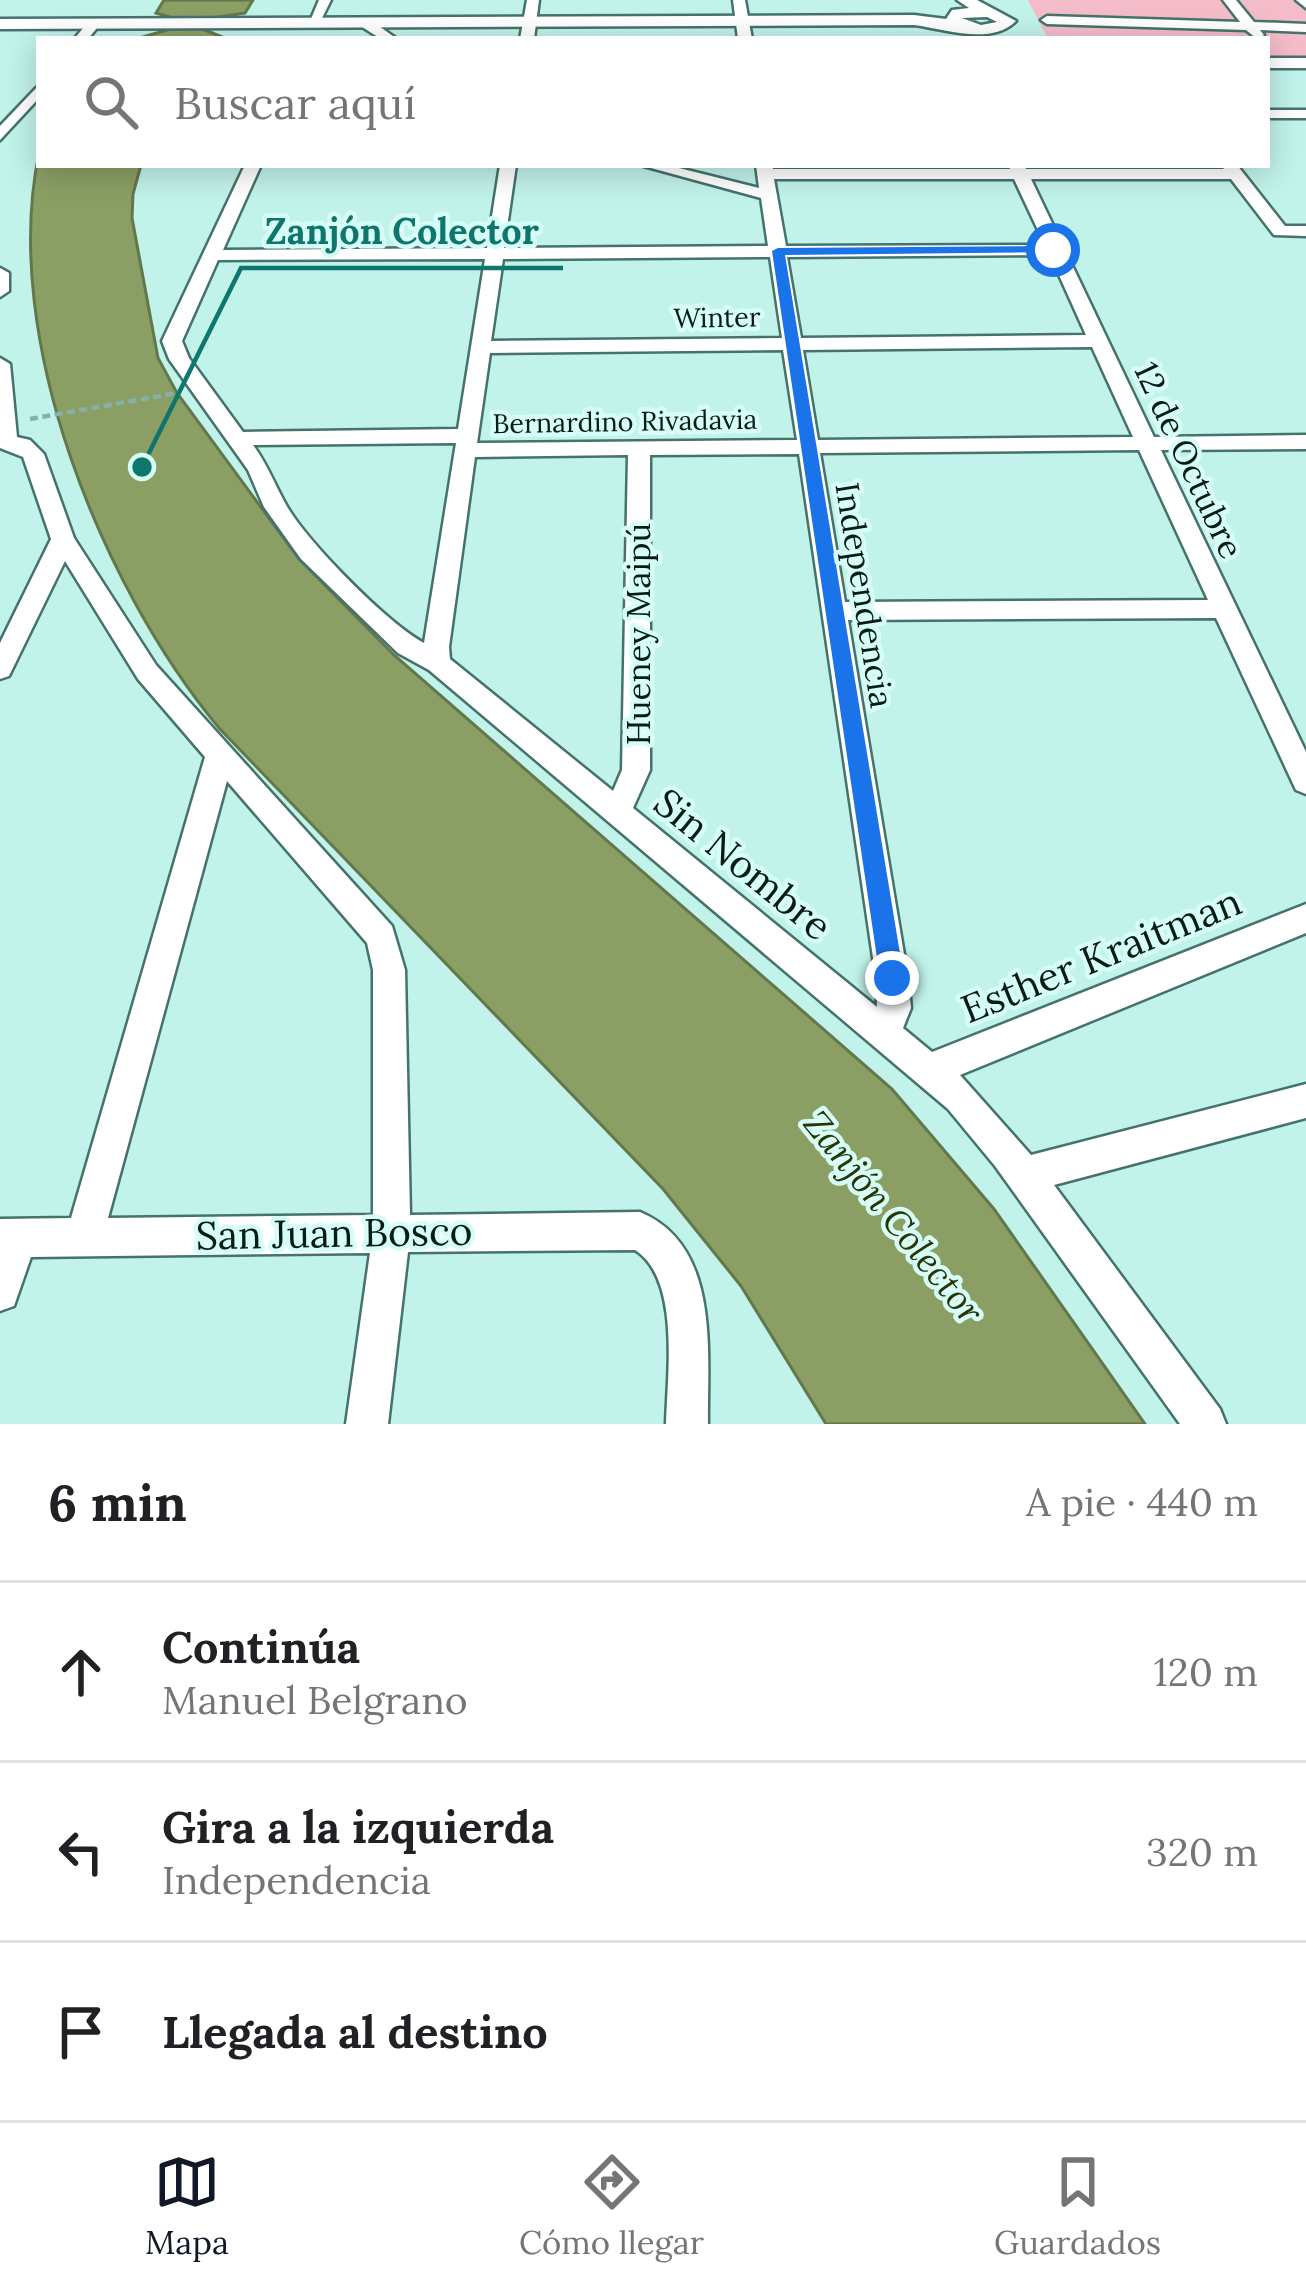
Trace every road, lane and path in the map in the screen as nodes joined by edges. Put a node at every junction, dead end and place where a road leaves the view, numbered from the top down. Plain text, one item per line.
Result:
1 (114, 0) edge
2 (325, 0) edge
3 (339, 0) edge
4 (533, 0) edge
5 (739, 0) edge
6 (1067, 0) edge
7 (1129, 0) edge
8 (1229, 0) edge
9 (957, 18) edge
10 (1048, 20) dead end
11 (1143, 20) junction
12 (364, 22) junction
13 (94, 23) junction
14 (0, 24) edge
15 (1003, 25) edge
16 (319, 27) edge
17 (1306, 28) edge
18 (529, 30) edge
19 (743, 30) edge
20 (1256, 33) edge
21 (83, 36) edge
22 (385, 36) edge
23 (1270, 57) edge
24 (1306, 63) edge
25 (36, 92) edge
26 (1270, 114) edge
27 (1306, 114) edge
28 (7, 117) edge
29 (0, 134) edge
30 (252, 168) edge
31 (508, 168) edge
32 (675, 168) edge
33 (1232, 169) edge
34 (1018, 170) edge
35 (766, 178) edge
36 (1306, 231) edge
37 (1053, 250) junction
38 (778, 251) junction
39 (495, 253) junction
40 (210, 255) junction
41 (0, 273) edge
42 (0, 291) edge
43 (1096, 341) junction
44 (793, 344) junction
45 (481, 347) junction
46 (0, 364) edge
47 (177, 393) dead end
48 (30, 419) dead end
49 (237, 439) junction
50 (4, 441) edge
51 (1306, 442) edge
52 (467, 443) junction
53 (1145, 444) junction
54 (809, 447) junction
55 (639, 449) junction
56 (63, 539) junction
57 (1224, 609) junction
58 (834, 611) junction
59 (438, 663) junction
60 (0, 668) edge
61 (220, 754) junction
62 (1306, 782) edge
63 (613, 812) junction
64 (1306, 918) edge
65 (884, 1034) junction
66 (928, 1070) junction
67 (1306, 1101) edge
68 (1024, 1175) junction
69 (392, 1232) junction
70 (84, 1237) junction
71 (9, 1238) edge
72 (0, 1292) edge
73 (368, 1424) edge
74 (687, 1424) edge
75 (1205, 1424) edge

1 - 13 main road
2 - 16 street
3 - 16 street
4 - 18 street
5 - 19 street
6 - 11 street
7 - 11 street
8 - 20 street
9 - 15 main road
9 - 15 main road
9 - 19 main road
10 - 11 street
11 - 20 street
12 - 16 main road
12 - 18 main road
12 - 22 street
13 - 14 main road
13 - 16 main road
13 - 21 street
17 - 20 street
18 - 19 main road
23 - 24 main road
25 - 28 street
26 - 27 street
28 - 29 street
30 - 40 street
31 - 39 street
32 - 35 street
33 - 34 street
33 - 36 street
34 - 35 street
34 - 37 street, 12 de Octubre
35 - 38 street, Independencia
37 - 38 street
37 - 43 street, 12 de Octubre
38 - 39 street
38 - 44 street, Independencia
39 - 40 street
39 - 45 street
40 - 49 street
41 - 42 street
43 - 44 street, Winter
43 - 53 street, 12 de Octubre
44 - 45 street, Winter
44 - 54 street, Independencia
45 - 52 street
46 - 50 street
47 - 48 path
49 - 52 street, Bernardino Rivadavia
49 - 59 street, Sin Nombre
50 - 56 street
51 - 53 street, Bernardino Rivadavia
52 - 55 street, Bernardino Rivadavia
52 - 59 street
53 - 54 street, Bernardino Rivadavia
53 - 57 street, 12 de Octubre
54 - 55 street, Bernardino Rivadavia
54 - 58 street, Independencia
55 - 63 street, Hueney Maipú
56 - 60 street
56 - 61 street
57 - 58 street
57 - 62 street, 12 de Octubre
58 - 65 street, Independencia
59 - 63 street, Sin Nombre
61 - 69 street
61 - 70 street
63 - 65 street, Sin Nombre
64 - 66 street, Esther Kraitman
65 - 66 street, Sin Nombre
66 - 68 street, Sin Nombre
67 - 68 street
68 - 75 street, Sin Nombre
69 - 70 street, San Juan Bosco
69 - 73 street
69 - 74 street, San Juan Bosco
70 - 71 street, San Juan Bosco
71 - 72 street

